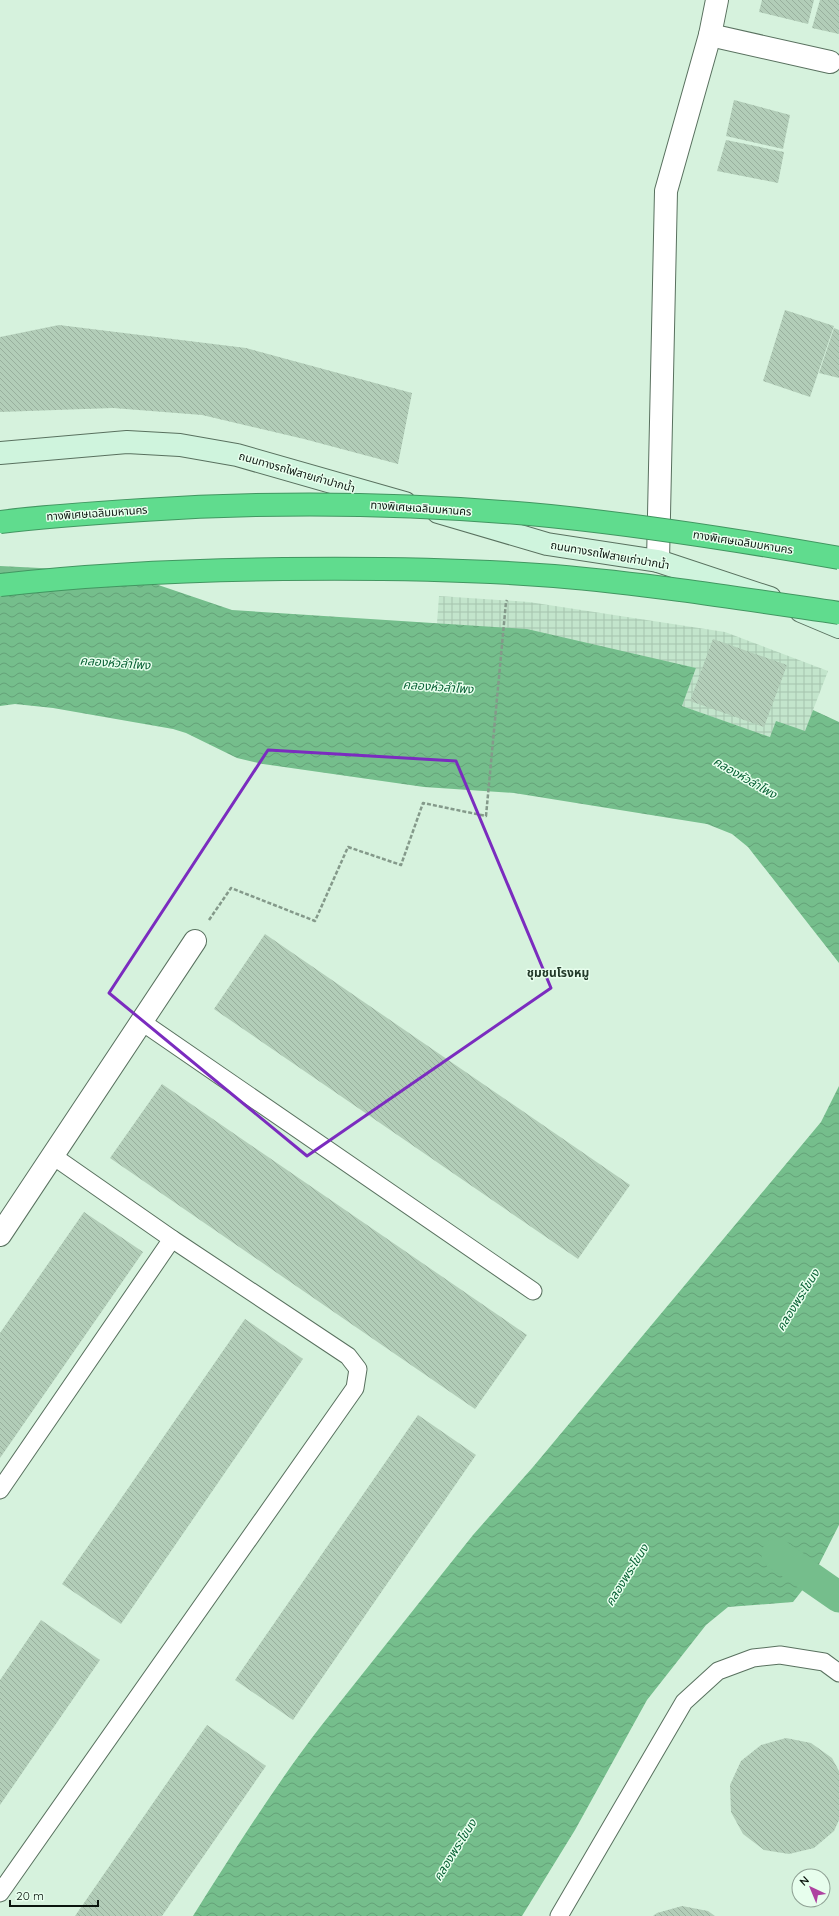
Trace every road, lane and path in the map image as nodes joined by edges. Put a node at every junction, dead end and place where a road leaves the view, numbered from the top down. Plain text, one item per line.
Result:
1 (717, 0) edge
2 (710, 35) junction
3 (830, 62) dead end
4 (0, 453) edge
5 (0, 522) edge
6 (839, 558) edge
7 (658, 561) junction
8 (0, 585) edge
9 (506, 602) dead end
10 (839, 613) edge
11 (839, 627) edge
12 (195, 941) joint
13 (142, 1022) junction
14 (53, 1156) junction
15 (0, 1236) edge
16 (172, 1239) junction
17 (533, 1291) dead end
18 (0, 1490) edge
19 (839, 1673) edge
20 (0, 1893) edge
21 (559, 1916) edge

1 - 2 street
2 - 3 street
2 - 7 street
4 - 7 main road, ถนนทางรถไฟสายเก่าปากน้ำ
5 - 6 highway, ทางพิเศษเฉลิมมหานคร, bridge
7 - 11 main road, ถนนทางรถไฟสายเก่าปากน้ำ
8 - 10 highway, bridge
9 - 12 path
12 - 13 street
13 - 14 street
13 - 17 lane
14 - 15 street
14 - 16 lane
16 - 18 lane
16 - 20 lane
19 - 21 lane

